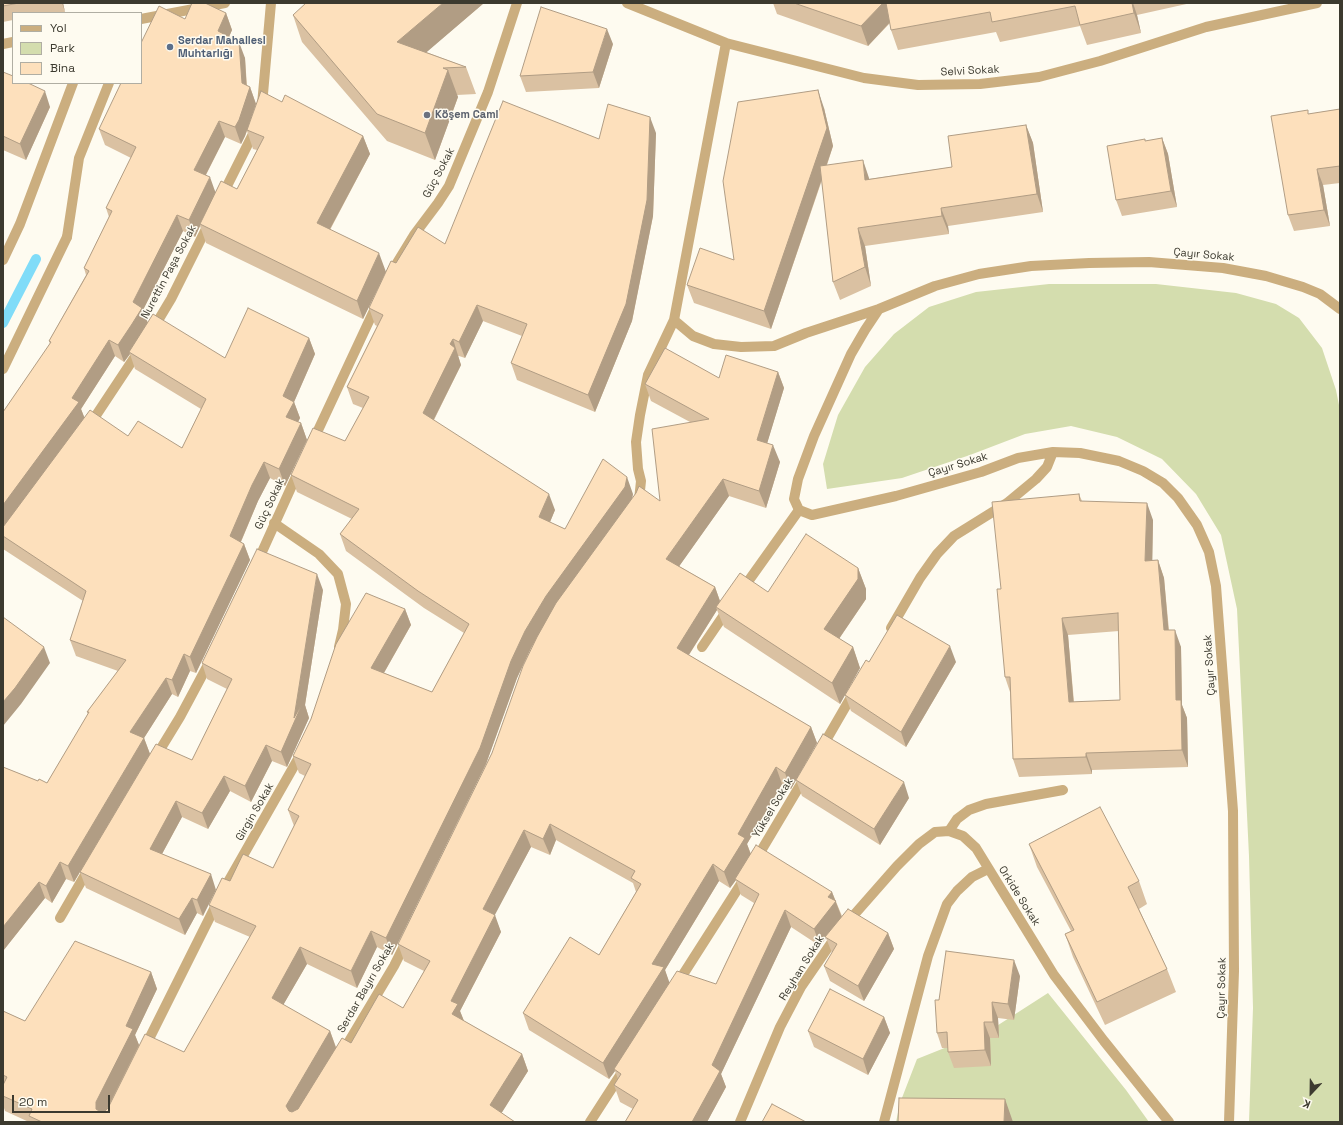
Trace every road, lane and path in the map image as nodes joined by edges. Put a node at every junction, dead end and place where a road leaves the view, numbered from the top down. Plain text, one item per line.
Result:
1 (225, 3) edge
2 (271, 3) edge
3 (518, 3) edge
4 (627, 3) edge
5 (1317, 3) edge
6 (142, 19) edge
7 (726, 43) junction
8 (73, 84) edge
9 (108, 84) edge
10 (3, 260) edge
11 (387, 282) edge
12 (380, 296) edge
13 (879, 309) junction
14 (1340, 309) edge
15 (674, 320) junction
16 (3, 369) edge
17 (84, 433) edge
18 (1053, 452) junction
19 (637, 506) edge
20 (799, 510) junction
21 (274, 523) junction
22 (253, 570) edge
23 (886, 637) edge
24 (702, 647) dead end
25 (215, 652) edge
26 (336, 659) edge
27 (860, 683) edge
28 (305, 746) edge
29 (148, 770) edge
30 (1063, 790) dead end
31 (949, 831) junction
32 (95, 858) edge
33 (988, 869) junction
34 (60, 918) dead end
35 (411, 931) edge
36 (671, 995) edge
37 (138, 1060) edge
38 (337, 1061) edge
39 (625, 1067) edge
40 (590, 1122) edge
41 (740, 1122) edge
42 (884, 1122) edge
43 (1169, 1122) edge
44 (1229, 1122) edge

1 - 6 street
2 - 17 street, Nurettin Paşa Sokak
3 - 11 street, Güç Sokak
4 - 7 street, Selvi Sokak
5 - 7 street, Selvi Sokak
7 - 15 street
8 - 10 street
9 - 16 street
12 - 21 street, Güç Sokak
13 - 14 street, Çayır Sokak
13 - 15 street, Çayır Sokak
13 - 20 street
15 - 19 street
18 - 20 street, Çayır Sokak
18 - 23 street
18 - 44 street, Çayır Sokak
20 - 24 street
21 - 22 street, Güç Sokak
21 - 26 street
25 - 29 street
27 - 36 street, Yüksel Sokak
28 - 37 street, Girgin Sokak
30 - 31 street
31 - 33 street
31 - 41 street, Reyhan Sokak
32 - 34 street
33 - 42 street, Orkide Sokak
33 - 43 street, Orkide Sokak
35 - 38 street, Serdar Bayırı Sokak
39 - 40 street

